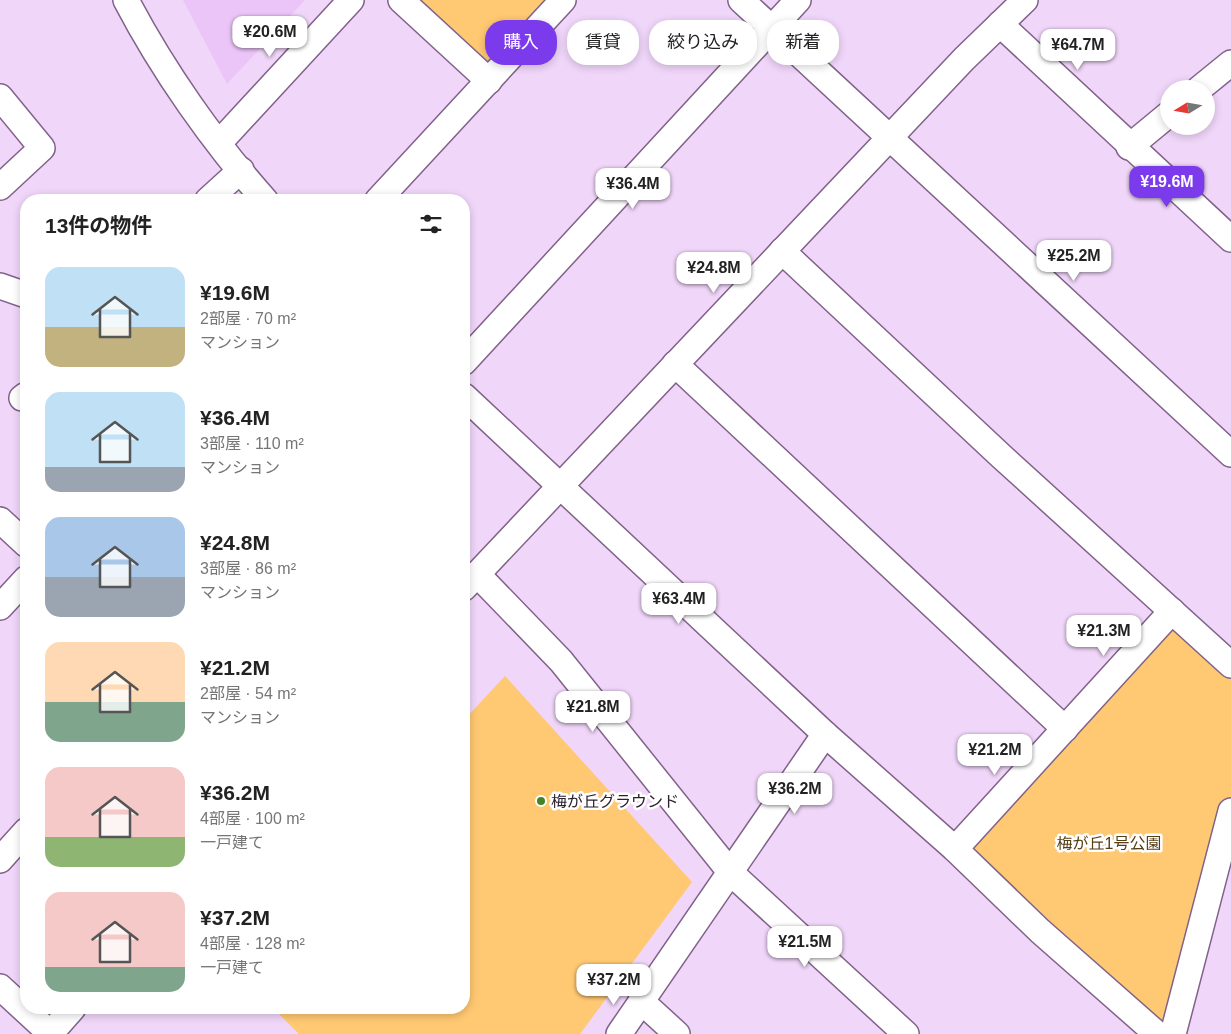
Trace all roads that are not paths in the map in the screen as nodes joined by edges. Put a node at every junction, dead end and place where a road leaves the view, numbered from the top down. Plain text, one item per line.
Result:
1 (126, 0) edge
2 (351, 0) edge
3 (401, 0) edge
4 (563, 0) edge
5 (741, 0) edge
6 (798, 0) edge
7 (1025, 0) edge
8 (780, 20) edge
9 (767, 24) edge
10 (1000, 24) junction
11 (767, 34) edge
12 (1231, 63) edge
13 (811, 65) edge
14 (1210, 80) edge
15 (489, 81) junction
16 (0, 97) edge
17 (1160, 121) edge
18 (890, 139) junction
19 (219, 143) junction
20 (1129, 147) junction
21 (241, 170) junction
22 (0, 187) edge
23 (215, 194) edge
24 (260, 194) edge
25 (384, 194) edge
26 (1231, 240) edge
27 (782, 251) junction
28 (0, 286) edge
29 (20, 293) edge
30 (470, 356) edge
31 (675, 364) junction
32 (470, 402) edge
33 (1231, 454) edge
34 (560, 486) junction
35 (0, 520) edge
36 (20, 538) edge
37 (470, 581) edge
38 (20, 585) edge
39 (0, 607) edge
40 (1172, 611) junction
41 (1231, 665) edge
42 (1065, 730) junction
43 (825, 734) junction
44 (1231, 811) edge
45 (20, 838) edge
46 (955, 849) junction
47 (0, 860) edge
48 (731, 873) junction
49 (0, 987) edge
50 (641, 1001) junction
51 (20, 1005) edge
52 (29, 1014) edge
53 (68, 1014) edge
54 (51, 1034) edge
55 (619, 1034) edge
56 (677, 1034) edge
57 (906, 1034) edge
58 (1157, 1034) edge
59 (1173, 1034) edge

1 - 19 street
2 - 19 street
3 - 15 street
4 - 15 street
5 - 9 street
6 - 8 street
7 - 10 street
10 - 18 street
10 - 20 street
11 - 30 street
12 - 14 street
13 - 18 street
15 - 25 street
16 - 22 street
17 - 20 street
18 - 27 street
18 - 33 street
19 - 21 street
20 - 26 street
21 - 23 street
21 - 24 street
27 - 31 street
27 - 40 street
28 - 29 street
31 - 34 street
31 - 42 street
32 - 34 street
34 - 37 street
34 - 43 street
35 - 36 street
37 - 48 street
38 - 39 street
40 - 41 street
40 - 42 street
42 - 46 street
43 - 46 street
43 - 48 street
44 - 59 street
45 - 47 street
46 - 58 street
48 - 50 street
48 - 57 street
49 - 51 street
50 - 55 street
50 - 56 street
52 - 54 street
53 - 54 street

